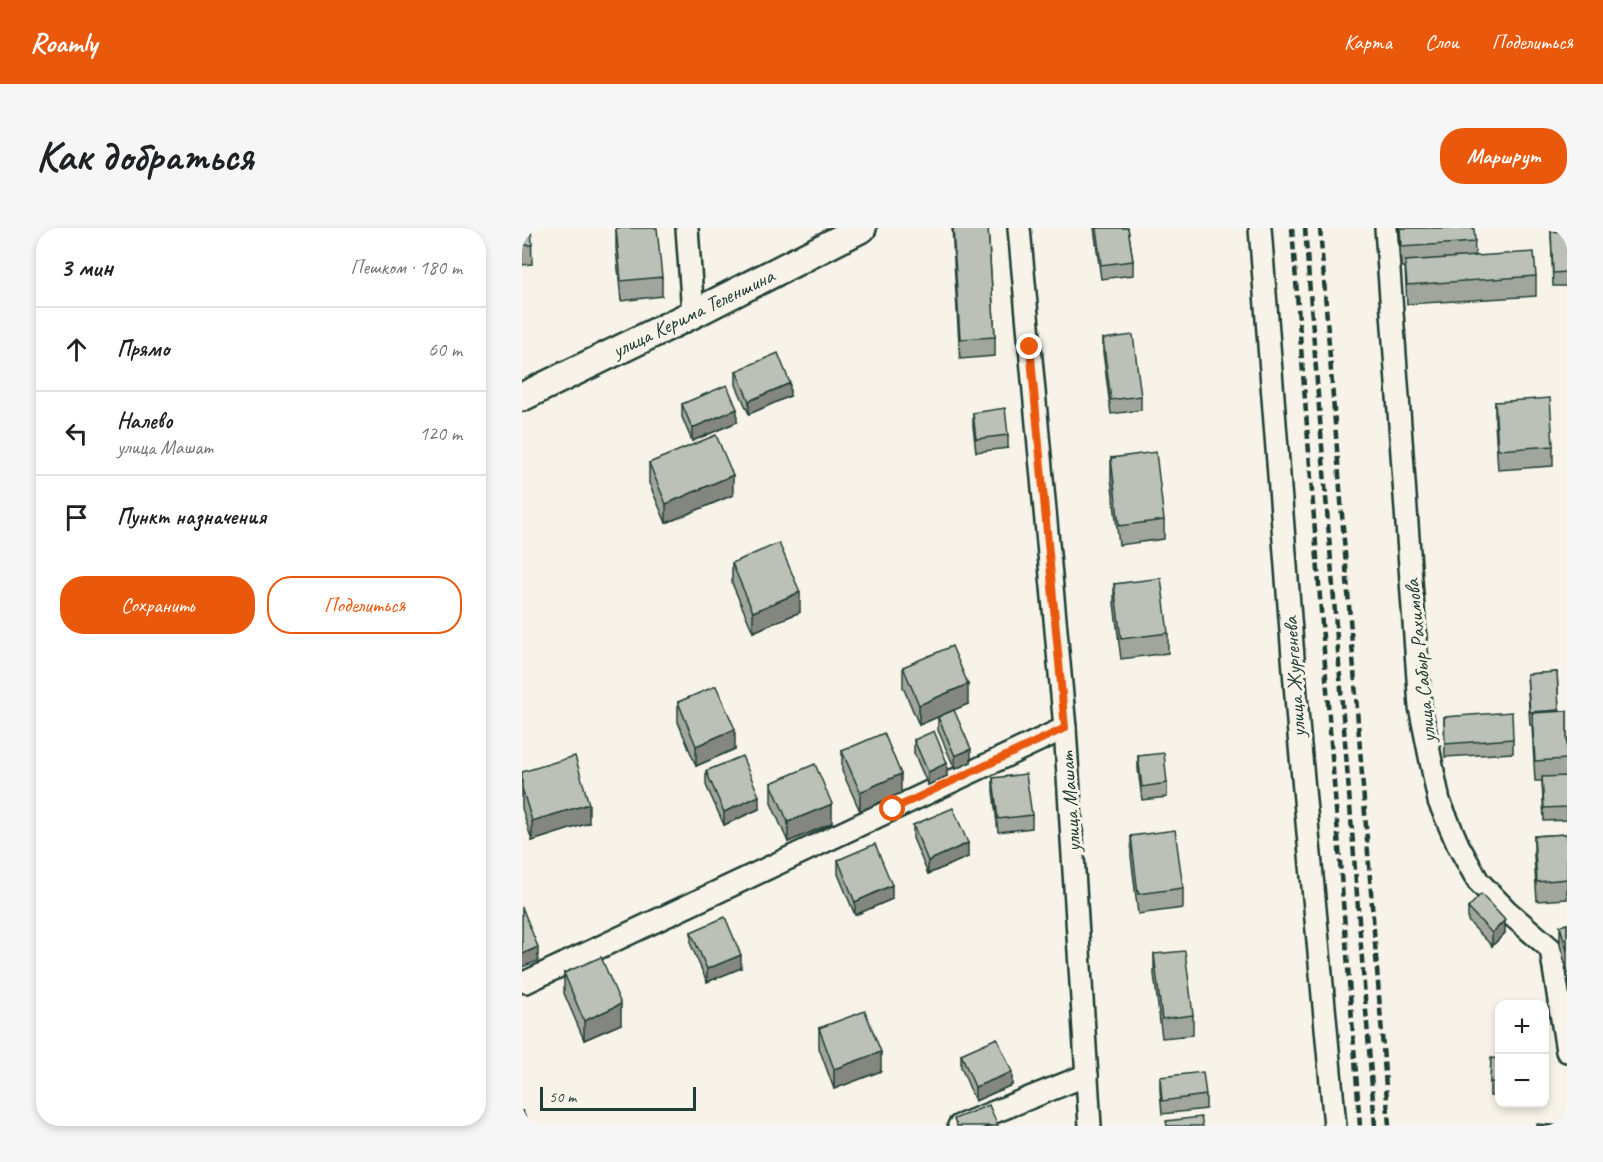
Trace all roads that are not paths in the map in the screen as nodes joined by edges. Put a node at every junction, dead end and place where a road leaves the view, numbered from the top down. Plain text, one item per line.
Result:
1 (687, 228) edge
2 (862, 228) edge
3 (1019, 228) edge
4 (1260, 228) edge
5 (1386, 228) edge
6 (693, 315) junction
7 (522, 397) edge
8 (1065, 728) junction
9 (526, 982) dead end
10 (1565, 1021) edge
11 (1567, 1051) edge
12 (1087, 1075) junction
13 (958, 1126) edge
14 (1090, 1126) edge
15 (1335, 1126) edge

1 - 6 street
2 - 6 street, улица Керима Теленшина
3 - 8 street, улица Машат
4 - 15 street, улица Жургенева
5 - 10 street, улица Сабыр Рахимова
6 - 7 street, улица Керима Теленшина
8 - 9 street
8 - 12 street, улица Машат
10 - 11 street, улица Сабыр Рахимова
12 - 13 street
12 - 14 street, улица Машат

